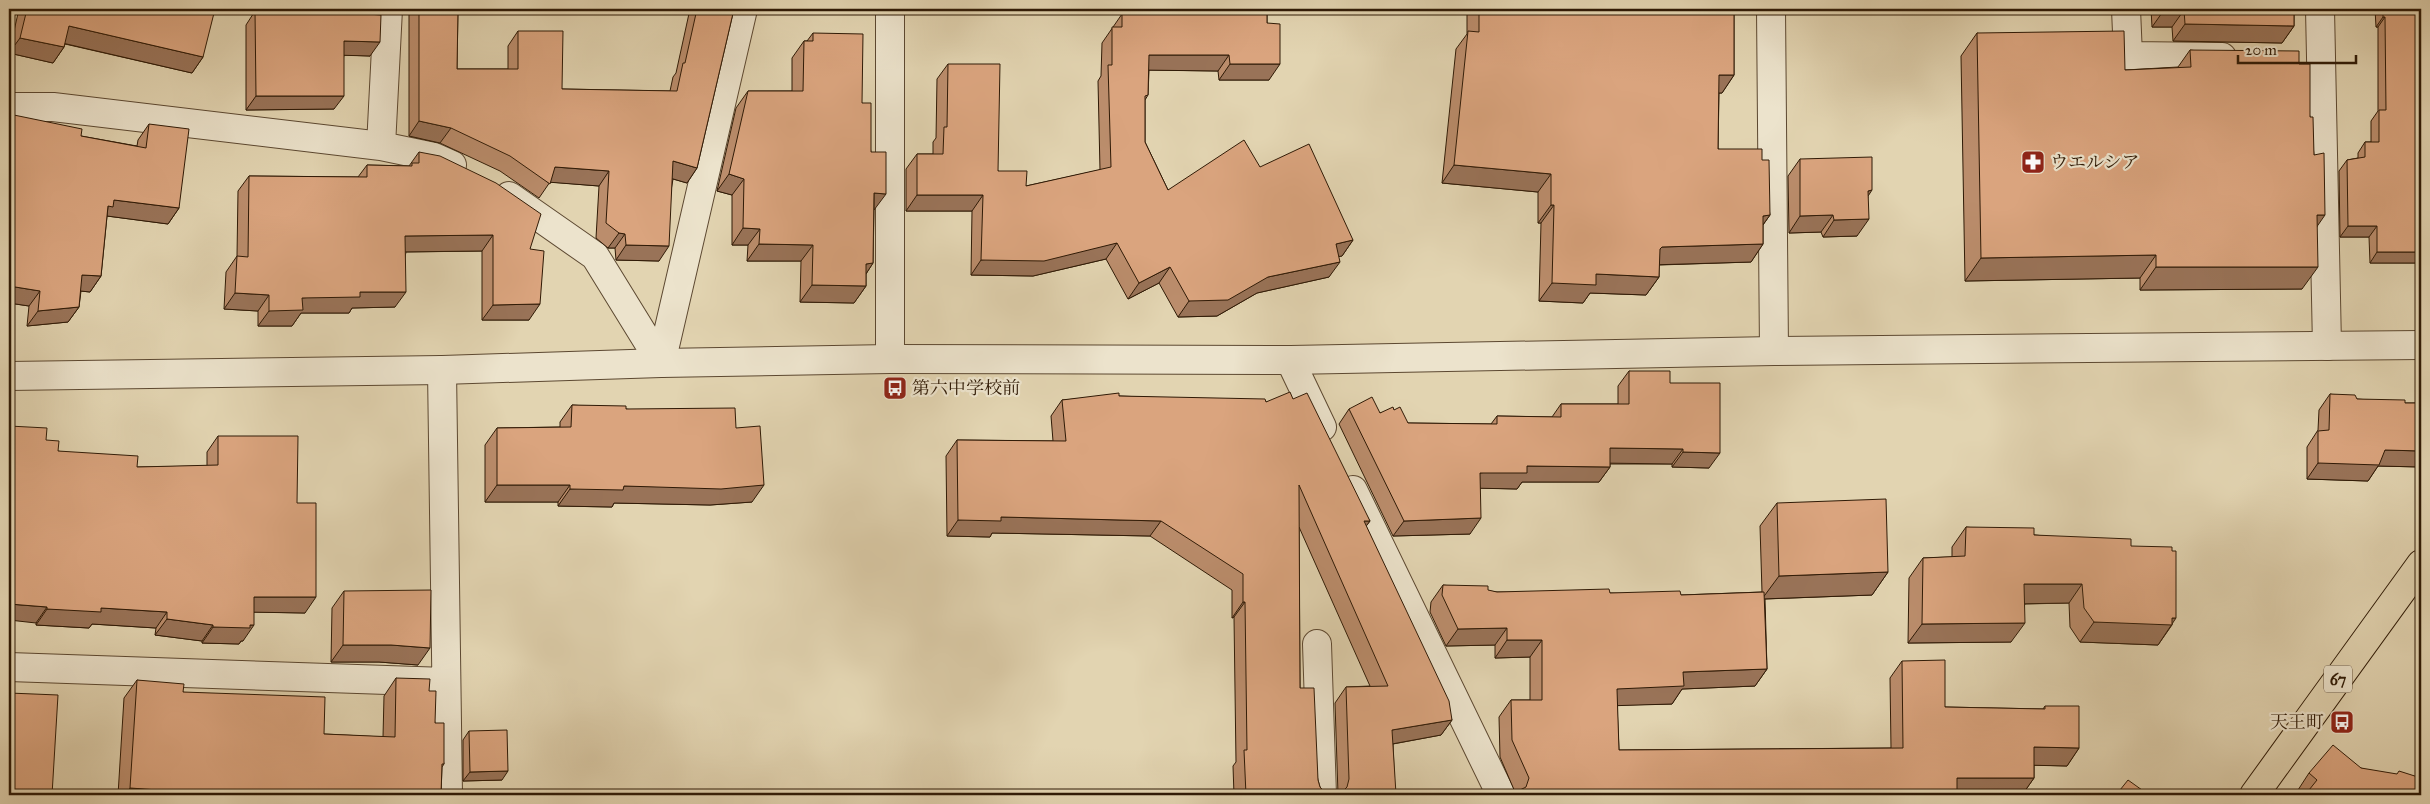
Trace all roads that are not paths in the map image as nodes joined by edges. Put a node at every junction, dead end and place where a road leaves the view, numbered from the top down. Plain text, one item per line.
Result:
1 (388, 9) edge
2 (743, 9) edge
3 (890, 9) edge
4 (1771, 9) edge
5 (2126, 9) edge
6 (2320, 9) edge
7 (2244, 58) edge
8 (2292, 58) edge
9 (2321, 59) junction
10 (9, 107) edge
11 (381, 146) junction
12 (2421, 345) edge
13 (2327, 346) junction
14 (1774, 351) junction
15 (890, 359) junction
16 (1290, 360) junction
17 (661, 363) junction
18 (442, 370) junction
19 (9, 376) edge
20 (2421, 564) edge
21 (1317, 644) dead end
22 (9, 667) edge
23 (446, 682) junction
24 (448, 795) edge
25 (1322, 795) edge
26 (1501, 795) edge
27 (2254, 795) edge

1 - 11 street
2 - 17 street
3 - 15 street
4 - 14 street
5 - 7 street
6 - 9 street
8 - 9 street
9 - 13 street
10 - 11 street
11 - 17 street
12 - 13 street
13 - 14 street
14 - 16 street
15 - 16 street
15 - 17 street
16 - 26 street
17 - 18 street
18 - 19 street
18 - 23 street
20 - 27 main road, 67
21 - 25 street
22 - 23 street
23 - 24 street

